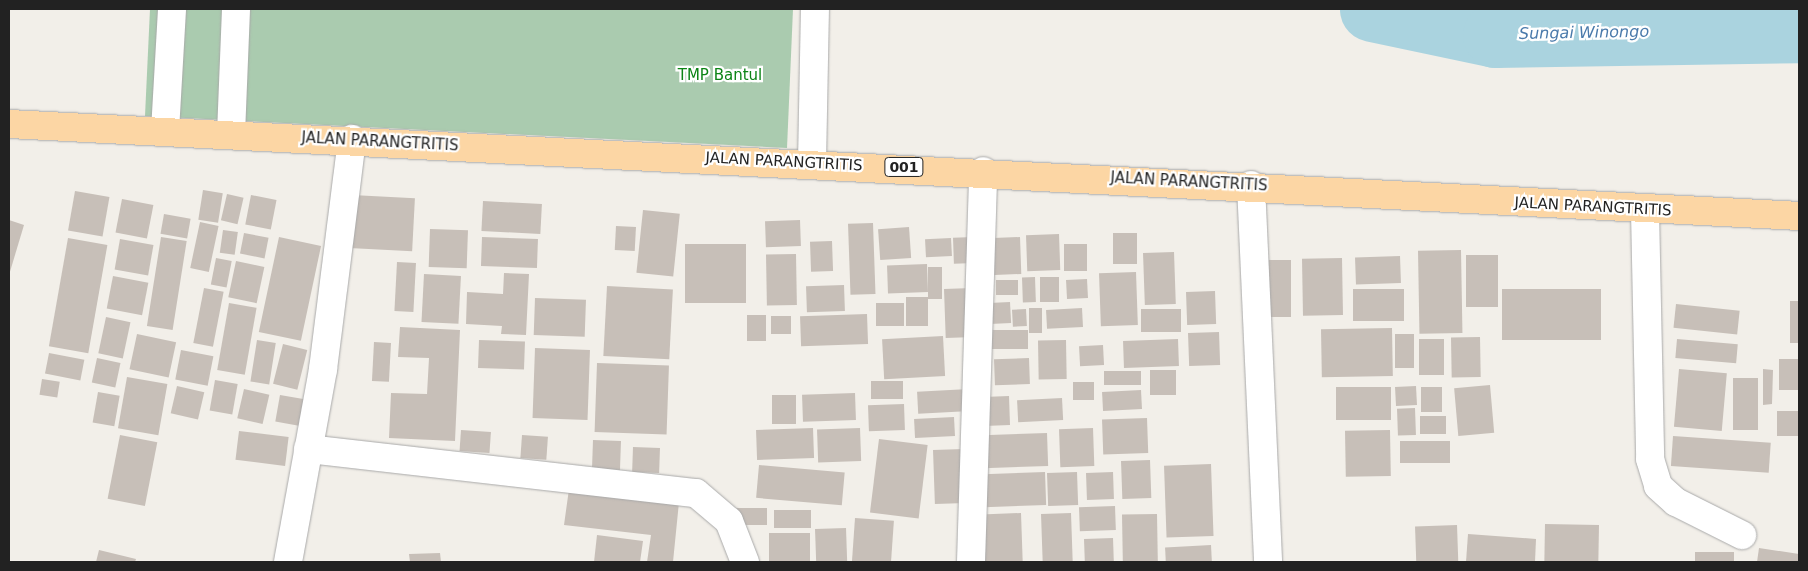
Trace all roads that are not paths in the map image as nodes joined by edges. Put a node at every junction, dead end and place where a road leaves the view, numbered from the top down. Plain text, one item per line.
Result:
1 (172, 9) edge
2 (236, 9) edge
3 (815, 9) edge
4 (9, 124) edge
5 (165, 131) junction
6 (231, 134) junction
7 (352, 139) junction
8 (812, 163) junction
9 (983, 172) junction
10 (1251, 186) junction
11 (1645, 211) junction
12 (1799, 216) edge
13 (308, 450) junction
14 (1742, 535) dead end
15 (288, 562) edge
16 (745, 562) edge
17 (970, 562) edge
18 (1268, 562) edge

1 - 5 street
2 - 6 street
3 - 8 street
4 - 5 main road, JALAN PARANGTRITIS / 001
5 - 6 main road, JALAN PARANGTRITIS / 001
6 - 7 main road, JALAN PARANGTRITIS / 001
7 - 8 main road, JALAN PARANGTRITIS / 001
7 - 13 street
8 - 9 main road, JALAN PARANGTRITIS / 001
9 - 10 main road, JALAN PARANGTRITIS / 001
9 - 17 street
10 - 11 main road, JALAN PARANGTRITIS / 001
10 - 18 street
11 - 12 main road, JALAN PARANGTRITIS / 001
11 - 14 street
13 - 15 street
13 - 16 street

